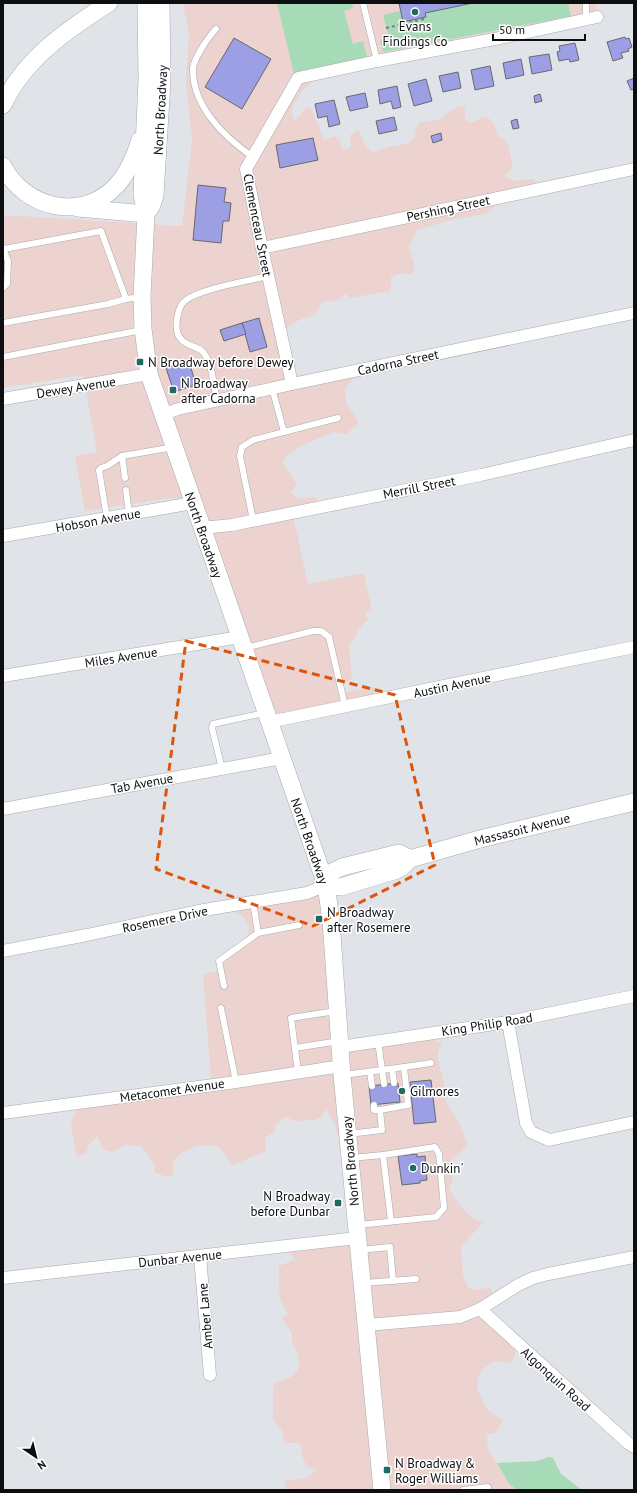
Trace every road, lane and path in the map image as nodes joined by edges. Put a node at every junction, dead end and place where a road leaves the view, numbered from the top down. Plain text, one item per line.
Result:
1 (109, 3) edge
2 (363, 3) edge
3 (586, 3) edge
4 (154, 5) edge
5 (424, 17) dead end
6 (592, 18) joint
7 (216, 28) dead end
8 (386, 28) dead end
9 (377, 61) junction
10 (3, 105) edge
11 (146, 106) junction
12 (253, 157) junction
13 (3, 166) edge
14 (634, 169) edge
15 (60, 206) junction
16 (146, 214) junction
17 (3, 248) edge
18 (262, 248) junction
19 (5, 269) edge
20 (268, 276) junction
21 (3, 288) edge
22 (134, 298) junction
23 (634, 313) edge
24 (3, 323) edge
25 (143, 329) junction
26 (3, 356) edge
27 (149, 374) junction
28 (292, 384) junction
29 (272, 388) junction
30 (3, 399) edge
31 (217, 401) junction
32 (162, 415) junction
33 (338, 418) dead end
34 (284, 432) junction
35 (634, 440) edge
36 (174, 447) junction
37 (122, 456) junction
38 (125, 478) dead end
39 (126, 490) dead end
40 (193, 503) junction
41 (129, 514) junction
42 (107, 518) junction
43 (253, 520) junction
44 (202, 528) junction
45 (3, 536) edge
46 (242, 643) junction
47 (634, 647) edge
48 (3, 676) edge
49 (345, 706) junction
50 (268, 718) junction
51 (282, 758) junction
52 (222, 769) junction
53 (634, 802) edge
54 (3, 808) edge
55 (326, 885) junction
56 (252, 902) junction
57 (299, 924) dead end
58 (258, 933) junction
59 (3, 951) edge
60 (224, 986) dead end
61 (634, 996) edge
62 (221, 1008) dead end
63 (337, 1011) junction
64 (508, 1022) junction
65 (378, 1041) junction
66 (340, 1044) junction
67 (295, 1048) junction
68 (431, 1063) dead end
69 (404, 1067) junction
70 (392, 1069) junction
71 (342, 1070) junction
72 (382, 1070) junction
73 (298, 1072) junction
74 (370, 1072) junction
75 (236, 1082) junction
76 (394, 1083) dead end
77 (384, 1084) dead end
78 (372, 1086) dead end
79 (374, 1105) dead end
80 (380, 1110) junction
81 (3, 1112) edge
82 (634, 1122) edge
83 (348, 1134) junction
84 (384, 1155) junction
85 (350, 1158) junction
86 (391, 1221) junction
87 (357, 1238) junction
88 (200, 1256) junction
89 (634, 1257) edge
90 (3, 1278) edge
91 (416, 1279) dead end
92 (393, 1281) junction
93 (362, 1283) junction
94 (480, 1309) junction
95 (367, 1325) junction
96 (210, 1375) dead end
97 (634, 1447) edge
98 (488, 1487) dead end
99 (382, 1490) edge
100 (464, 1490) edge

1 - 10 main road
2 - 9 lane
3 - 6 lane
4 - 11 main road, North Broadway
4 - 16 main road, North Broadway
5 - 8 path
6 - 9 street
7 - 12 lane
9 - 12 street, Clemenceau Street
11 - 15 main road
11 - 16 main road, North Broadway
12 - 18 street, Clemenceau Street
13 - 15 main road
14 - 18 street, Pershing Street
15 - 16 main road
16 - 22 main road, North Broadway
17 - 19 lane
17 - 22 lane
18 - 20 street, Clemenceau Street
19 - 21 lane
20 - 28 street, Clemenceau Street
20 - 31 lane
22 - 24 lane
22 - 25 main road, North Broadway
23 - 28 street, Cadorna Street
25 - 26 lane
25 - 27 main road, North Broadway
27 - 30 street, Dewey Avenue
27 - 32 main road, North Broadway
28 - 29 street, Cadorna Street
29 - 31 street, Cadorna Street
29 - 34 lane
31 - 32 street, Cadorna Street
32 - 36 main road, North Broadway
33 - 34 lane
34 - 43 lane
35 - 43 street, Merrill Street
36 - 37 lane
36 - 40 main road, North Broadway
37 - 38 lane
37 - 42 lane
39 - 41 lane
40 - 41 street, Hobson Avenue
40 - 44 main road, North Broadway
41 - 42 street, Hobson Avenue
42 - 45 street, Hobson Avenue
43 - 44 street, Merrill Street
44 - 46 main road, North Broadway
46 - 48 street, Miles Avenue
46 - 49 lane
46 - 50 main road, North Broadway
47 - 49 street, Austin Avenue
49 - 50 street, Austin Avenue
50 - 51 main road, North Broadway
50 - 52 lane
51 - 52 street, Tab Avenue
51 - 55 main road, North Broadway
52 - 54 street, Tab Avenue
53 - 55 main road, Massasoit Avenue
55 - 56 street, Rosemere Drive
55 - 63 main road, North Broadway
56 - 58 lane
56 - 59 street, Rosemere Drive
57 - 58 lane
58 - 60 lane
61 - 64 street, King Philip Road
62 - 75 lane
63 - 66 main road, North Broadway
63 - 67 lane
64 - 65 street, King Philip Road
64 - 82 street
65 - 66 street, King Philip Road
65 - 72 lane
66 - 67 lane
66 - 71 main road, North Broadway
67 - 73 lane
68 - 69 lane
69 - 70 lane
69 - 80 lane
70 - 72 lane
70 - 76 lane
71 - 73 street, Metacomet Avenue
71 - 74 lane
71 - 83 main road, North Broadway
72 - 74 lane
72 - 77 lane
73 - 75 street, Metacomet Avenue
74 - 78 lane
75 - 81 street, Metacomet Avenue
79 - 80 lane
80 - 83 lane
83 - 85 main road, North Broadway
84 - 85 lane
84 - 86 lane
84 - 86 lane
85 - 87 main road, North Broadway
86 - 87 lane
87 - 88 street, Dunbar Avenue
87 - 92 lane
87 - 93 main road, North Broadway
88 - 90 street, Dunbar Avenue
88 - 96 street, Amber Lane
89 - 94 street
91 - 92 lane
92 - 93 lane
93 - 95 main road, North Broadway
94 - 95 street
94 - 97 street, Algonquin Road
95 - 99 main road, North Broadway
98 - 100 lane

